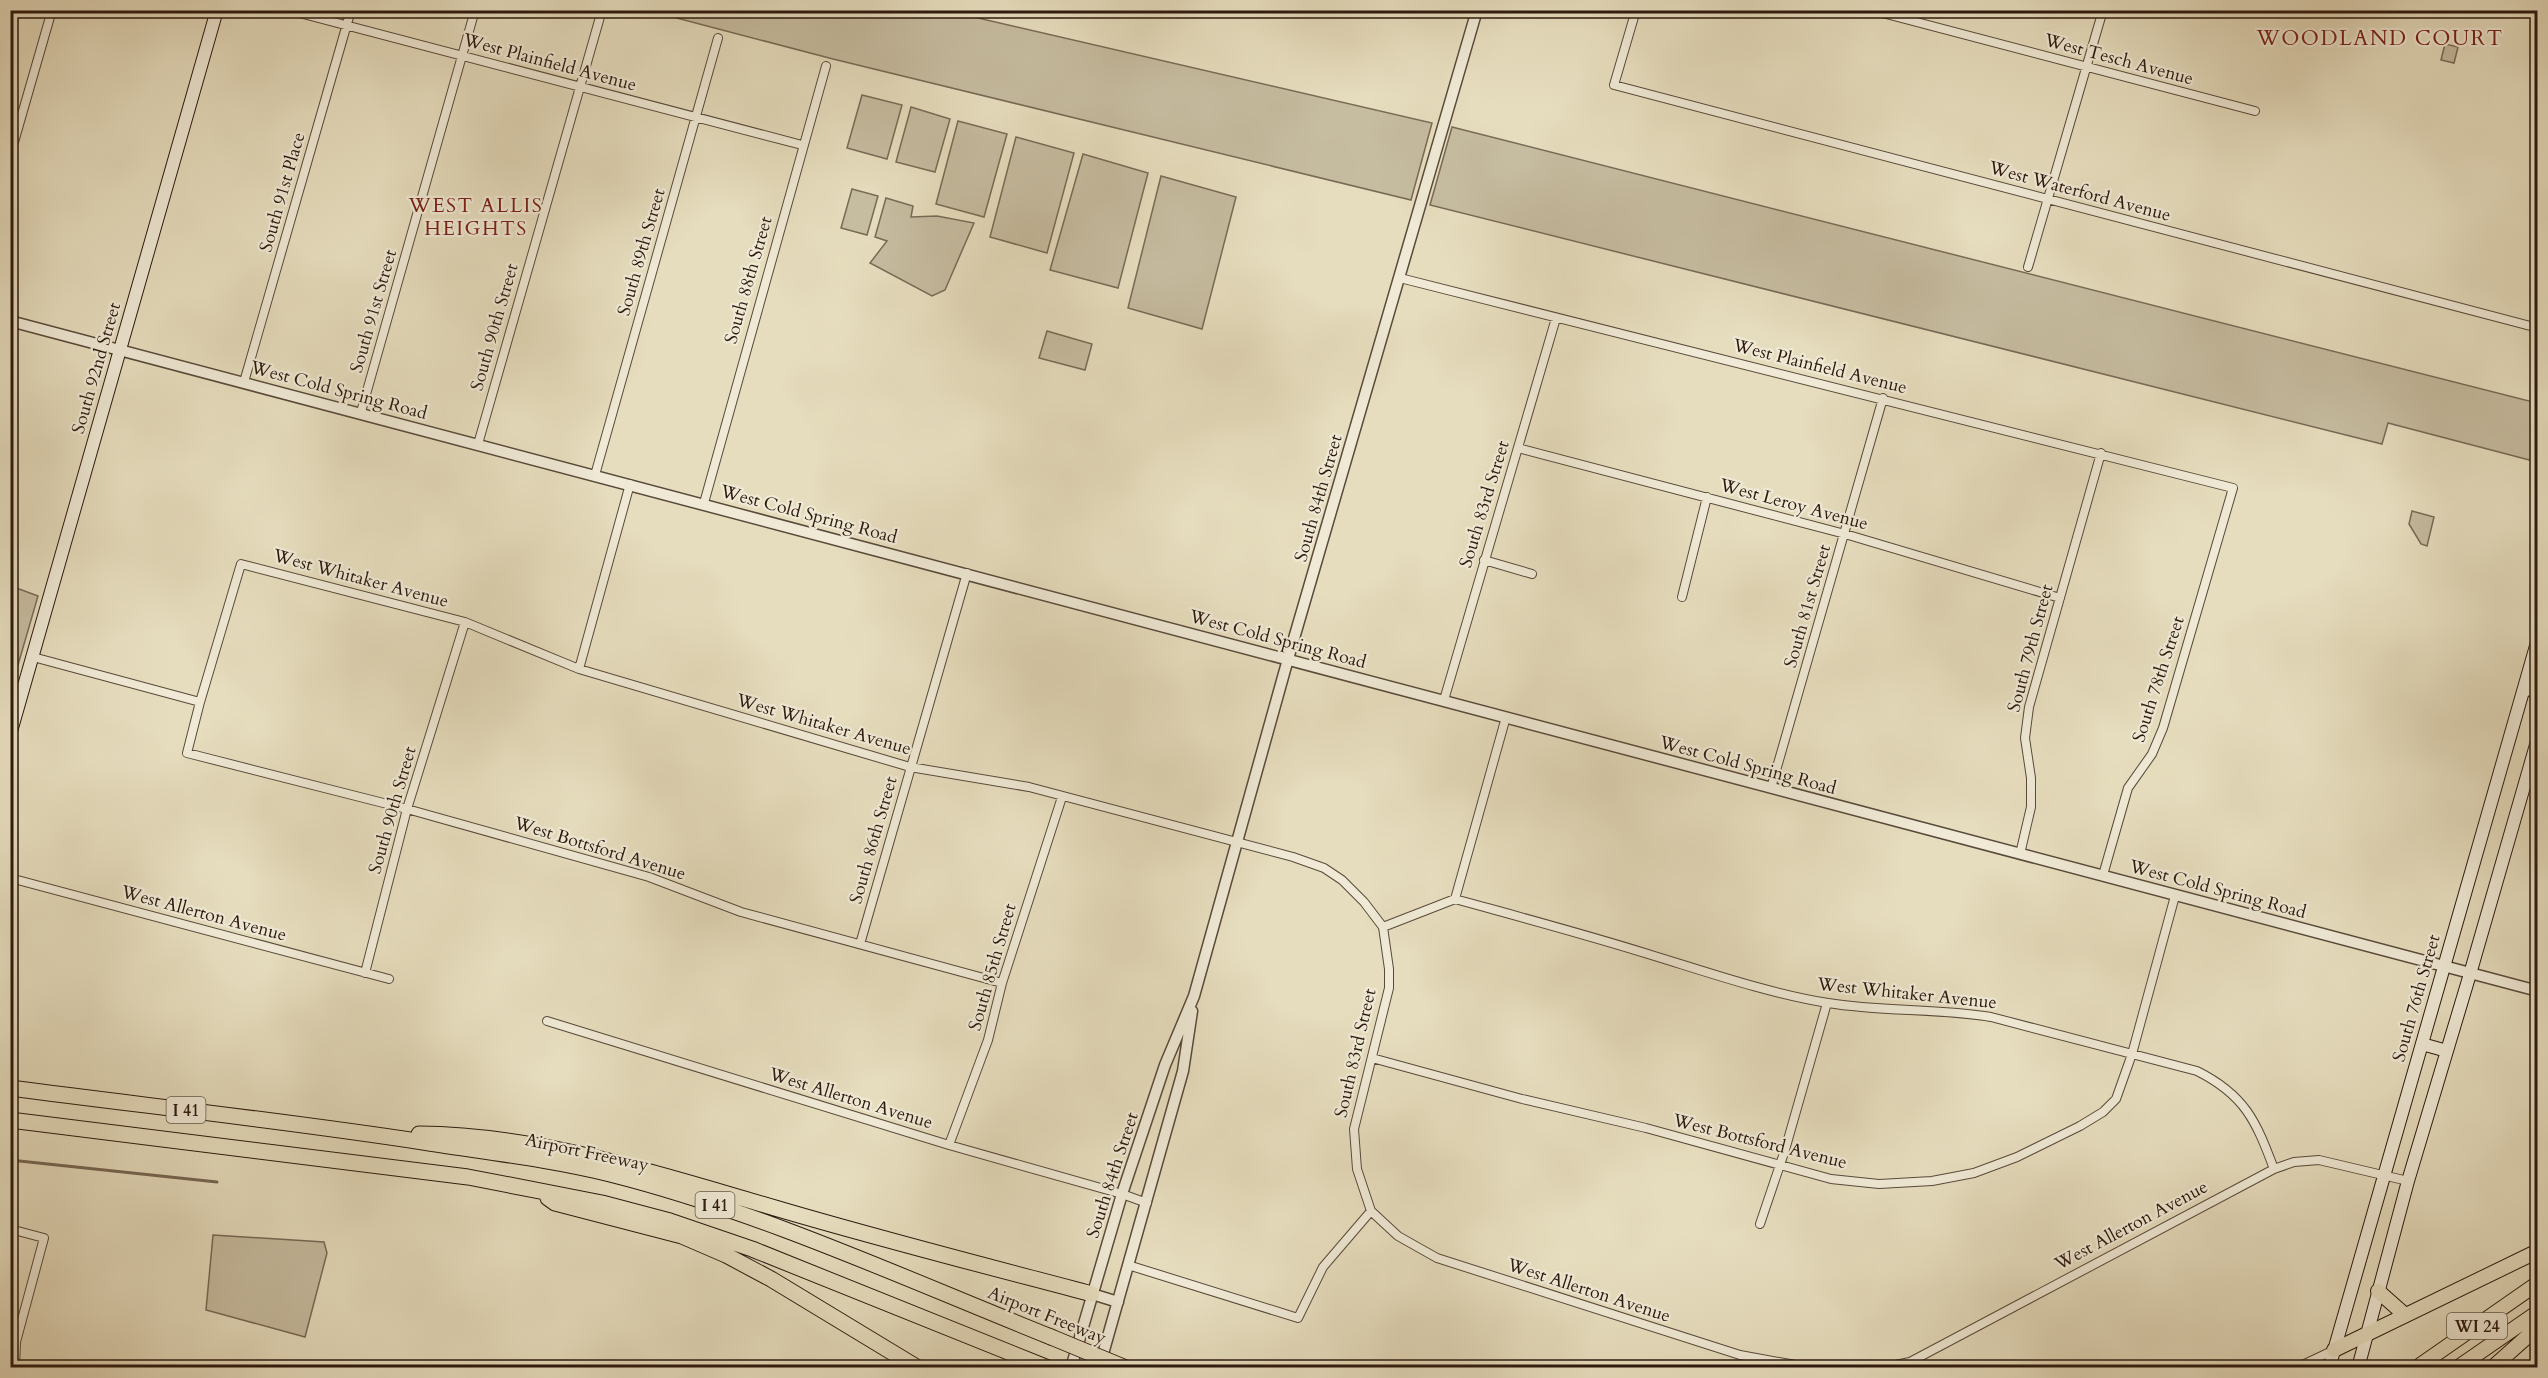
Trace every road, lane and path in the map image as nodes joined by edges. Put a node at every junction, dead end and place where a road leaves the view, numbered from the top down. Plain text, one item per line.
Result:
1 (52, 10) edge
2 (217, 10) edge
3 (288, 10) edge
4 (351, 10) edge
5 (475, 10) edge
6 (602, 10) edge
7 (1477, 10) edge
8 (1636, 10) edge
9 (1871, 10) edge
10 (2103, 10) edge
11 (346, 26) junction
12 (718, 38) dead end
13 (463, 56) junction
14 (826, 66) dead end
15 (2087, 67) junction
16 (580, 87) junction
17 (2255, 111) dead end
18 (696, 118) junction
19 (802, 146) junction
20 (10, 156) edge
21 (2048, 199) junction
22 (2028, 267) dead end
23 (1400, 278) junction
24 (1556, 318) junction
25 (10, 321) edge
26 (2538, 328) edge
27 (119, 350) junction
28 (244, 382) junction
29 (1883, 398) junction
30 (361, 412) junction
31 (478, 444) junction
32 (1518, 448) junction
33 (2101, 453) junction
34 (595, 475) junction
35 (630, 484) junction
36 (2233, 488) joint
37 (1707, 497) junction
38 (704, 503) junction
39 (1845, 534) junction
40 (1484, 560) junction
41 (968, 573) junction
42 (1532, 574) dead end
43 (1682, 597) dead end
44 (2060, 598) junction
45 (465, 622) junction
46 (2538, 639) edge
47 (33, 657) junction
48 (1288, 659) junction
49 (579, 669) junction
50 (2524, 688) junction
51 (2538, 692) edge
52 (1444, 700) junction
53 (200, 702) junction
54 (1506, 717) junction
55 (10, 735) edge
56 (2538, 738) edge
57 (910, 768) junction
58 (1772, 788) junction
59 (1062, 797) junction
60 (407, 809) junction
61 (1237, 842) junction
62 (2020, 854) junction
63 (2103, 875) junction
64 (10, 879) edge
65 (2175, 896) junction
66 (1455, 899) junction
67 (1383, 927) junction
68 (860, 944) junction
69 (2444, 967) junction
70 (364, 972) junction
71 (2470, 974) junction
72 (389, 979) dead end
73 (1002, 983) junction
74 (2538, 991) edge
75 (1194, 996) junction
76 (1827, 1003) junction
77 (548, 1021) dead end
78 (2422, 1044) junction
79 (2447, 1051) junction
80 (2132, 1054) junction
81 (1372, 1058) junction
82 (10, 1088) edge
83 (10, 1120) edge
84 (362, 1133) junction
85 (949, 1145) junction
86 (1779, 1165) junction
87 (2274, 1169) junction
88 (2384, 1174) junction
89 (2408, 1181) junction
90 (533, 1188) junction
91 (1122, 1194) junction
92 (1147, 1203) junction
93 (1371, 1211) junction
94 (1760, 1224) dead end
95 (10, 1229) edge
96 (2538, 1251) edge
97 (1128, 1265) junction
98 (2538, 1283) edge
99 (2378, 1291) junction
100 (1092, 1294) junction
101 (1118, 1302) junction
102 (2538, 1312) edge
103 (2405, 1315) junction
104 (2538, 1327) edge
105 (2367, 1333) junction
106 (2334, 1350) junction
107 (1045, 1366) edge
108 (15, 1368) edge
109 (918, 1368) edge
110 (1071, 1368) edge
111 (1099, 1368) edge
112 (1126, 1368) edge
113 (1812, 1368) edge
114 (1881, 1368) edge
115 (2296, 1368) edge
116 (2329, 1368) edge
117 (2358, 1368) edge
118 (2416, 1368) edge
119 (2457, 1368) edge
120 (2492, 1368) edge

1 - 20 street
2 - 27 main road, South 92nd Street
3 - 11 street, West Plainfield Avenue
4 - 11 street, South 91st Place
5 - 13 street, South 91st Street
6 - 16 street, South 90th Street
7 - 23 street, South 84th Street
8 - 21 street, West Waterford Avenue
9 - 15 street, West Tesch Avenue
10 - 15 street
11 - 13 street, West Plainfield Avenue
11 - 28 street, South 91st Place
12 - 18 street, South 89th Street
13 - 16 street, West Plainfield Avenue
13 - 30 street, South 91st Street
14 - 19 street, South 88th Street
15 - 17 street, West Tesch Avenue
15 - 21 street
16 - 18 street, West Plainfield Avenue
16 - 31 street, South 90th Street
18 - 19 street, West Plainfield Avenue
18 - 34 street, South 89th Street
19 - 38 street, South 88th Street
21 - 22 street
21 - 26 street, West Waterford Avenue
23 - 24 street, West Plainfield Avenue
23 - 48 street, South 84th Street
24 - 29 street, West Plainfield Avenue
24 - 32 street, South 83rd Street
25 - 27 street, West Cold Spring Road
27 - 28 street, West Cold Spring Road
27 - 47 main road, South 92nd Street
28 - 30 street, West Cold Spring Road
29 - 33 street, West Plainfield Avenue
29 - 39 street, South 81st Street
30 - 31 street, West Cold Spring Road
31 - 34 street, West Cold Spring Road
32 - 37 street, West Leroy Avenue
32 - 40 street, South 83rd Street
33 - 36 street, West Plainfield Avenue
33 - 44 street, South 79th Street
34 - 35 street, West Cold Spring Road
35 - 38 street, West Cold Spring Road
35 - 49 street
36 - 63 street, South 78th Street
37 - 39 street, West Leroy Avenue
37 - 43 street
38 - 41 street, West Cold Spring Road
39 - 44 street, West Leroy Avenue
39 - 58 street, South 81st Street
40 - 42 street
40 - 52 street, South 83rd Street
41 - 48 street, West Cold Spring Road
41 - 57 street, South 86th Street
44 - 62 street, South 79th Street
45 - 49 street, West Whitaker Avenue
45 - 53 street, West Whitaker Avenue
45 - 60 street, South 90th Street
46 - 50 main road, South 76th Street
47 - 53 street
47 - 55 main road, South 92nd Street
48 - 52 street, West Cold Spring Road
48 - 61 street, South 84th Street
49 - 57 street, West Whitaker Avenue
50 - 51 main road
50 - 69 main road, South 76th Street
52 - 54 street, West Cold Spring Road
53 - 60 street, West Bottsford Avenue
54 - 58 street, West Cold Spring Road
54 - 66 street
56 - 71 main road
57 - 59 street, West Whitaker Avenue
57 - 68 street, South 86th Street
58 - 62 street, West Cold Spring Road
59 - 61 street, West Whitaker Avenue
59 - 73 street, South 85th Street
60 - 68 street, West Bottsford Avenue
60 - 70 street, South 90th Street
61 - 67 street, West Whitaker Avenue
61 - 75 street, South 84th Street
62 - 63 street, West Cold Spring Road
63 - 65 street, West Cold Spring Road
64 - 70 street, West Allerton Avenue
65 - 69 street, West Cold Spring Road
65 - 80 street
66 - 67 street
66 - 76 street, West Whitaker Avenue
67 - 81 street, South 83rd Street
68 - 73 street, West Bottsford Avenue
69 - 71 street, West Cold Spring Road
69 - 78 main road, South 76th Street
70 - 72 street, West Allerton Avenue
71 - 74 street, West Cold Spring Road
71 - 79 main road
73 - 85 street, South 85th Street
75 - 91 street, South 84th Street
75 - 92 street, South 84th Street
76 - 80 street, West Whitaker Avenue
76 - 86 street
77 - 85 street, West Allerton Avenue
78 - 79 main road
78 - 88 main road, South 76th Street
79 - 89 main road
80 - 86 street, West Bottsford Avenue
80 - 87 street, West Whitaker Avenue
81 - 86 street, West Bottsford Avenue
81 - 93 street, South 83rd Street
82 - 84 highway, Airport Freeway / I 41
83 - 90 highway, I 41
84 - 100 highway
84 - 112 highway, Airport Freeway / I 41, bridge
85 - 91 street, West Allerton Avenue
86 - 94 street
87 - 88 street, West Allerton Avenue
87 - 114 street, West Allerton Avenue
88 - 89 street, West Allerton Avenue
88 - 106 main road, South 76th Street
89 - 99 main road
90 - 107 highway, I 41
90 - 109 highway
91 - 92 street, West Allerton Avenue
91 - 100 street, South 84th Street
92 - 97 street, South 84th Street
93 - 97 street
93 - 113 street, West Allerton Avenue
95 - 108 street
96 - 103 main road
97 - 101 street, South 84th Street
98 - 118 main road, WI 24
99 - 103 main road
99 - 105 main road
100 - 101 street
100 - 110 street, South 84th Street
101 - 111 street, South 84th Street
102 - 119 main road, WI 24
103 - 105 main road
104 - 120 main road
105 - 106 main road
105 - 117 main road
106 - 115 street
106 - 116 main road, South 76th Street

